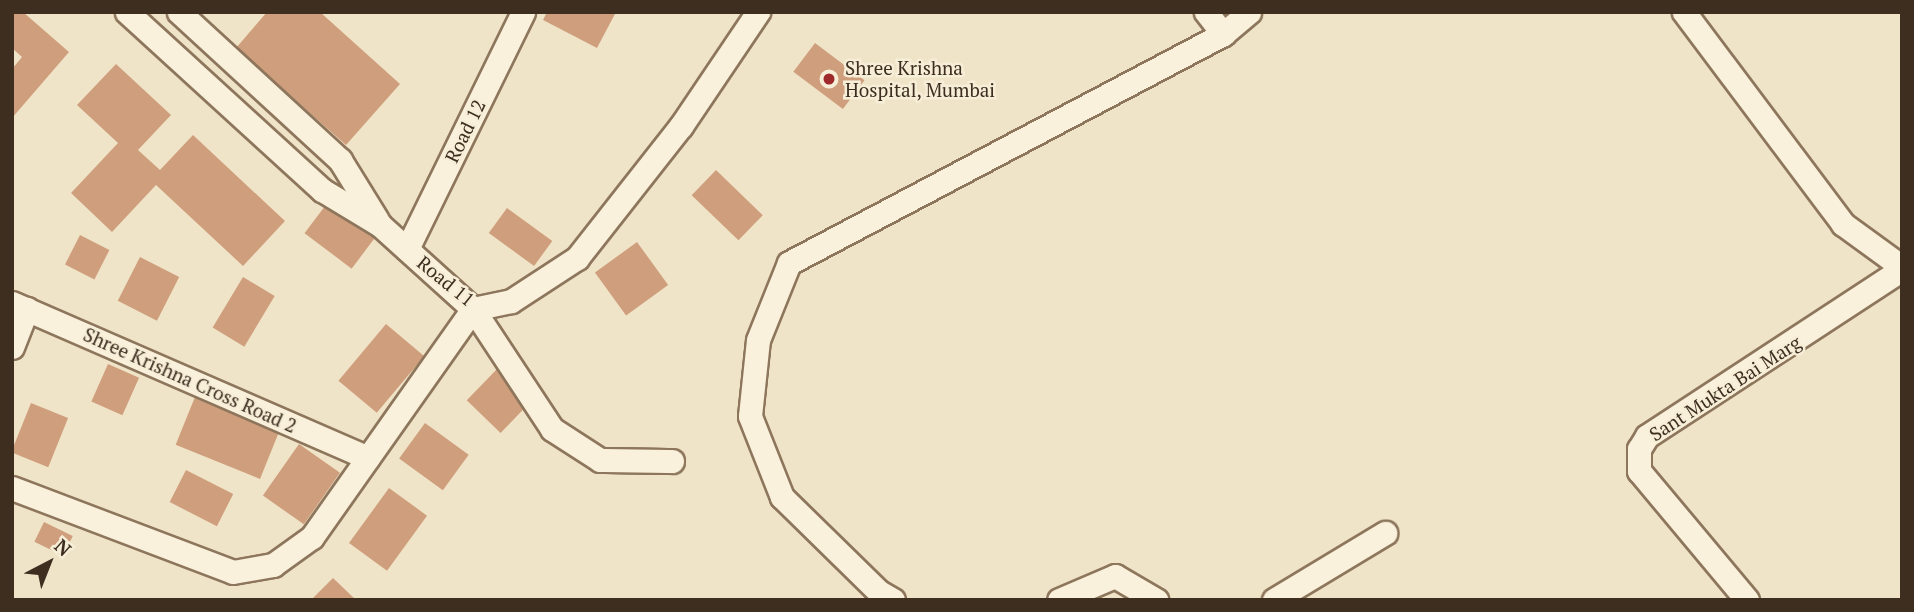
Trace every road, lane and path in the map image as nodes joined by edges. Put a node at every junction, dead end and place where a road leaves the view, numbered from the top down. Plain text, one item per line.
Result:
1 (127, 12) edge
2 (179, 12) edge
3 (523, 12) edge
4 (758, 12) edge
5 (1206, 12) edge
6 (1249, 12) edge
7 (1684, 12) edge
8 (1223, 34) junction
9 (380, 225) junction
10 (407, 249) junction
11 (1902, 268) edge
12 (20, 306) edge
13 (473, 309) junction
14 (12, 347) edge
15 (368, 458) junction
16 (672, 461) dead end
17 (12, 488) edge
18 (1385, 533) dead end
19 (893, 600) edge
20 (1059, 600) edge
21 (1156, 600) edge
22 (1275, 600) edge
23 (1747, 600) edge

1 - 9 street, Road 11
2 - 9 street
3 - 10 street, Road 12
4 - 13 street, Road 11
5 - 8 street
6 - 8 street
7 - 11 street
8 - 19 street
9 - 10 street, Road 11
10 - 13 street, Road 11
11 - 23 street, Sant Mukta Bai Marg
12 - 14 street
12 - 15 street, Shree Krishna Cross Road 2
13 - 15 street
13 - 16 street
15 - 17 street
18 - 22 street
20 - 21 street

